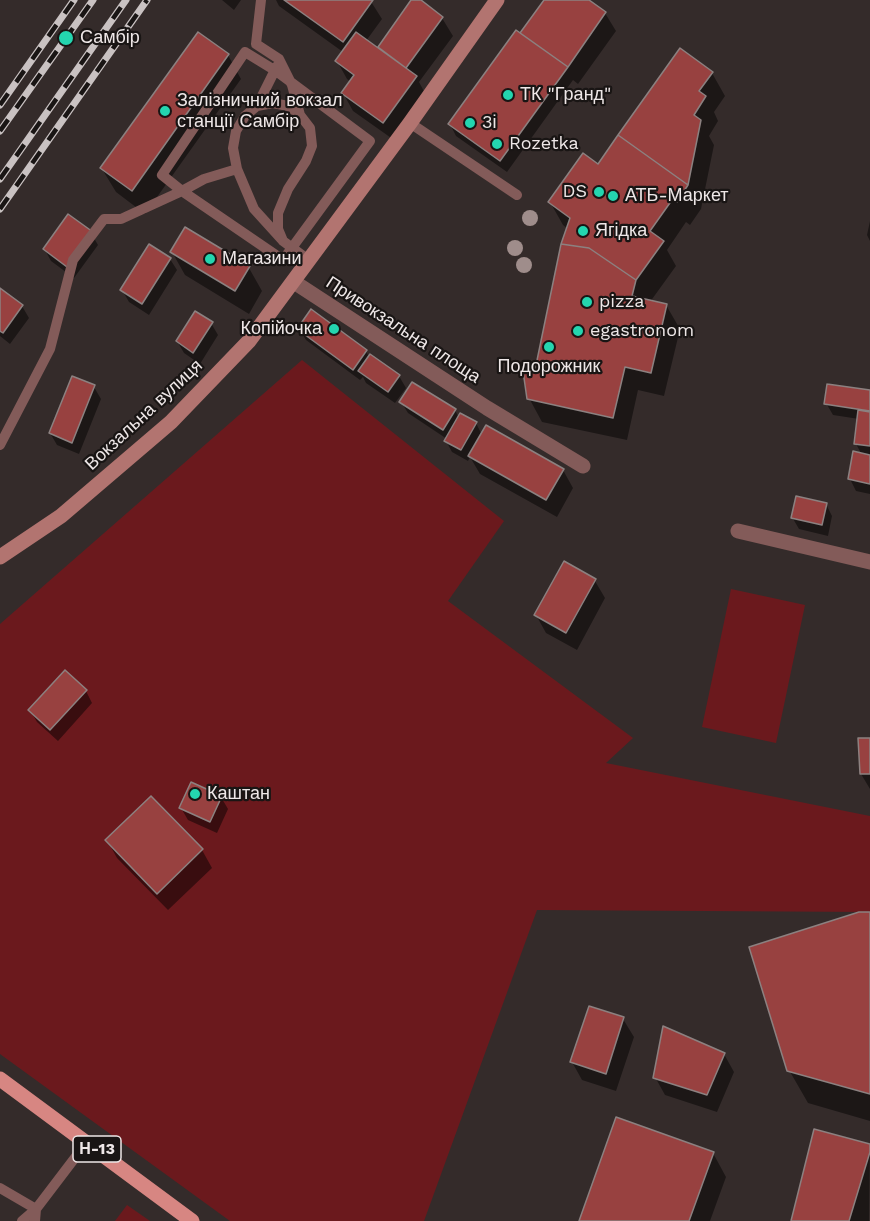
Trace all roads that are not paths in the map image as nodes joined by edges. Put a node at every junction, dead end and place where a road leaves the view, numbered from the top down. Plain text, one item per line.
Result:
1 (261, 0) edge
2 (497, 0) edge
3 (279, 58) junction
4 (276, 71) junction
5 (292, 85) junction
6 (257, 106) junction
7 (300, 115) junction
8 (410, 123) junction
9 (237, 169) junction
10 (182, 191) junction
11 (517, 195) dead end
12 (288, 244) junction
13 (310, 261) junction
14 (294, 282) junction
15 (0, 445) edge
16 (583, 466) dead end
17 (738, 531) dead end
18 (0, 557) edge
19 (870, 562) edge
20 (0, 1079) edge
21 (87, 1142) junction
22 (0, 1188) edge
23 (36, 1209) junction
24 (22, 1221) edge
25 (35, 1221) edge
26 (192, 1221) edge

1 - 3 lane
2 - 8 main road, Привокзальна площа
3 - 4 lane
3 - 5 lane
4 - 5 lane
4 - 6 lane
4 - 10 lane
5 - 7 lane
5 - 12 lane
6 - 7 lane
6 - 9 lane
7 - 12 lane
8 - 11 lane
8 - 13 main road, Привокзальна площа
9 - 10 lane
9 - 12 lane
10 - 12 lane
10 - 15 lane
12 - 13 lane
13 - 14 main road, Привокзальна площа
14 - 16 street, Привокзальна площа
14 - 18 main road, Вокзальна вулиця
17 - 19 street
20 - 21 main road, Н-13
21 - 23 lane
21 - 26 main road, Н-13
22 - 23 lane
23 - 24 lane
23 - 25 lane

